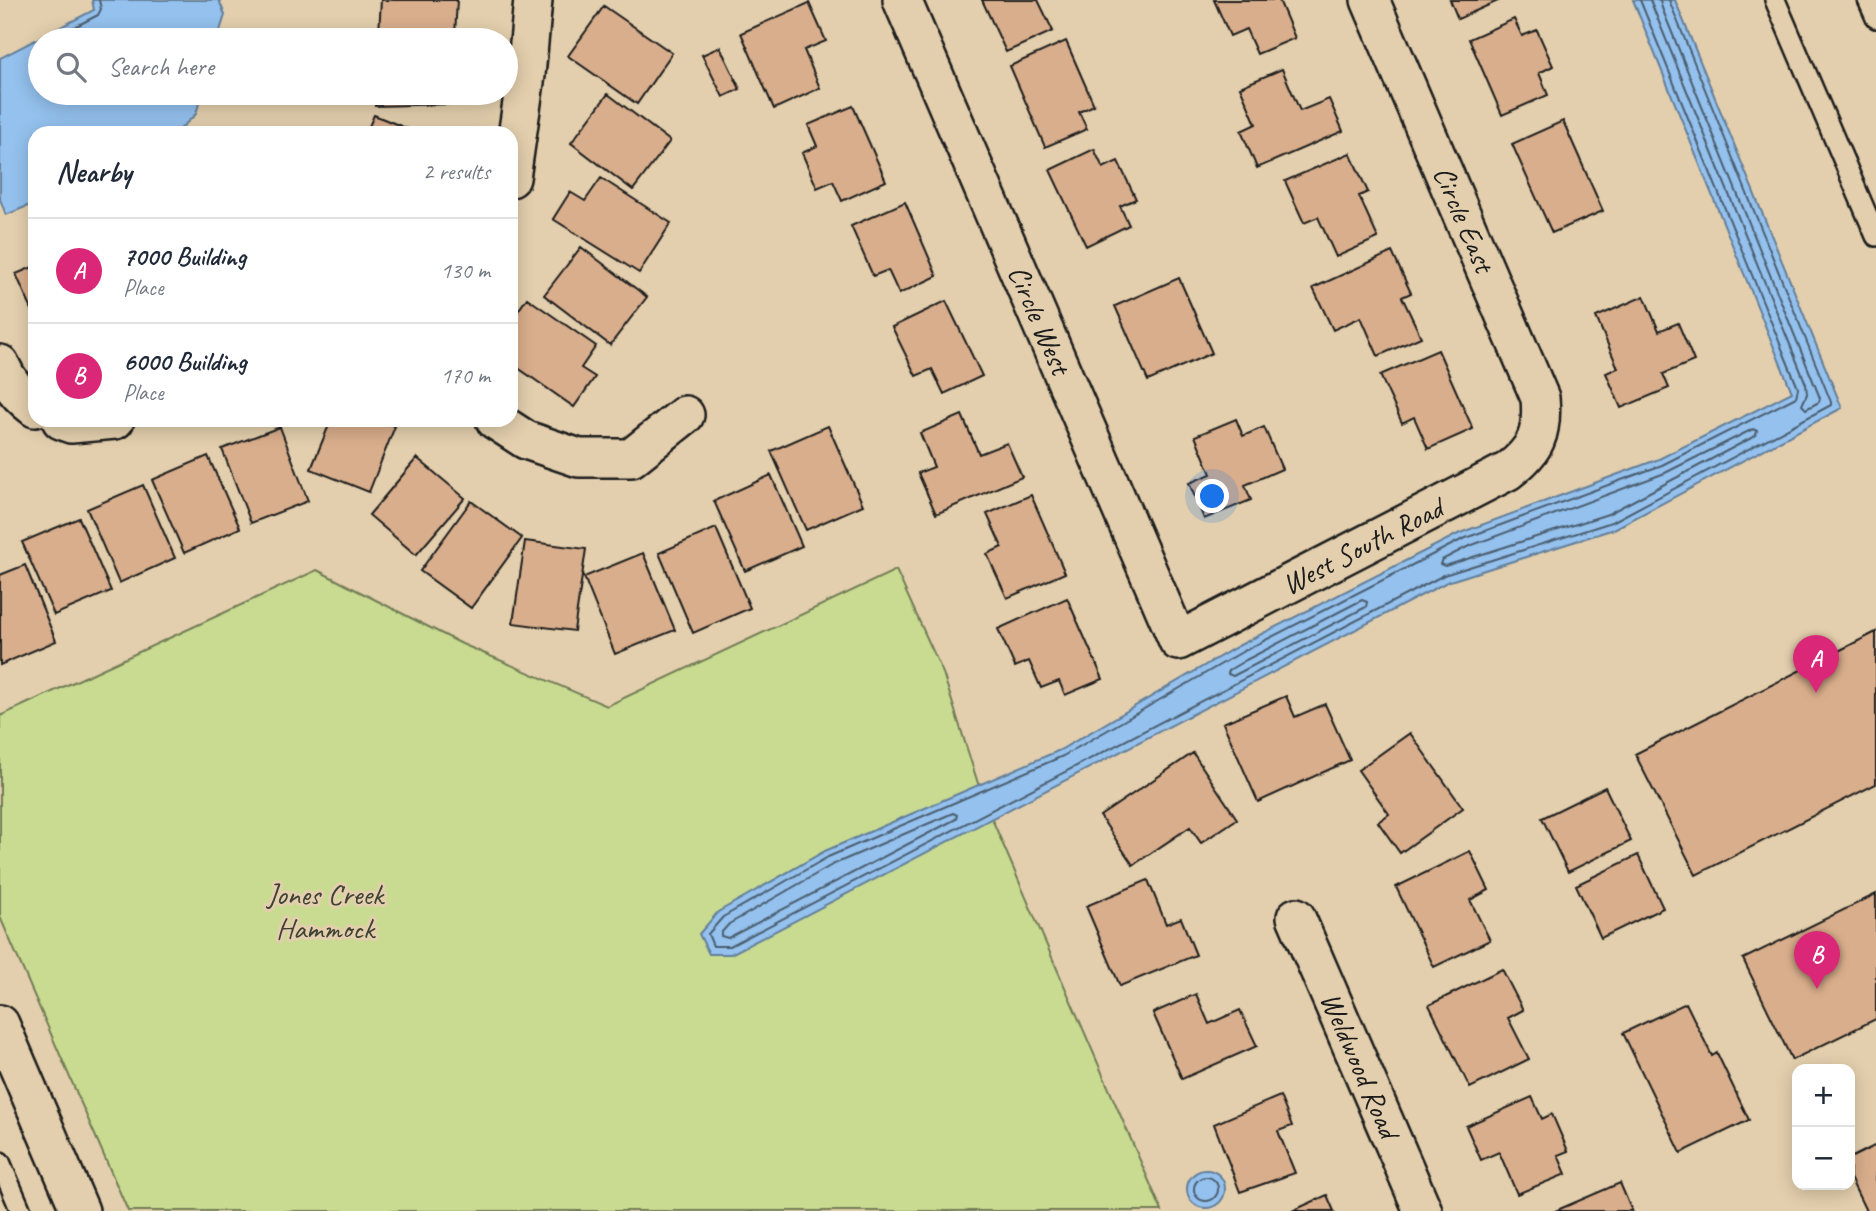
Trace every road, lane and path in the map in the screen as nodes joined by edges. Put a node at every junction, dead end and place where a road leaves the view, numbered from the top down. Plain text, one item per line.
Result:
1 (533, 0) edge
2 (902, 0) edge
3 (1370, 0) edge
4 (1774, 0) edge
5 (1868, 0) edge
6 (1876, 18) edge
7 (518, 130) edge
8 (1876, 236) edge
9 (0, 364) edge
10 (28, 403) edge
11 (685, 415) dead end
12 (506, 427) edge
13 (1537, 440) joint
14 (1178, 641) joint
15 (1296, 917) dead end
16 (0, 1024) edge
17 (0, 1162) edge
18 (21, 1211) edge
19 (80, 1211) edge
20 (1423, 1211) edge

1 - 7 street
2 - 14 street, Circle West
3 - 13 street, Circle East
4 - 8 lane
5 - 6 lane
9 - 10 street
11 - 12 street
13 - 14 street, West South Road
15 - 20 street, Weldwood Road
16 - 19 street
17 - 18 lane

